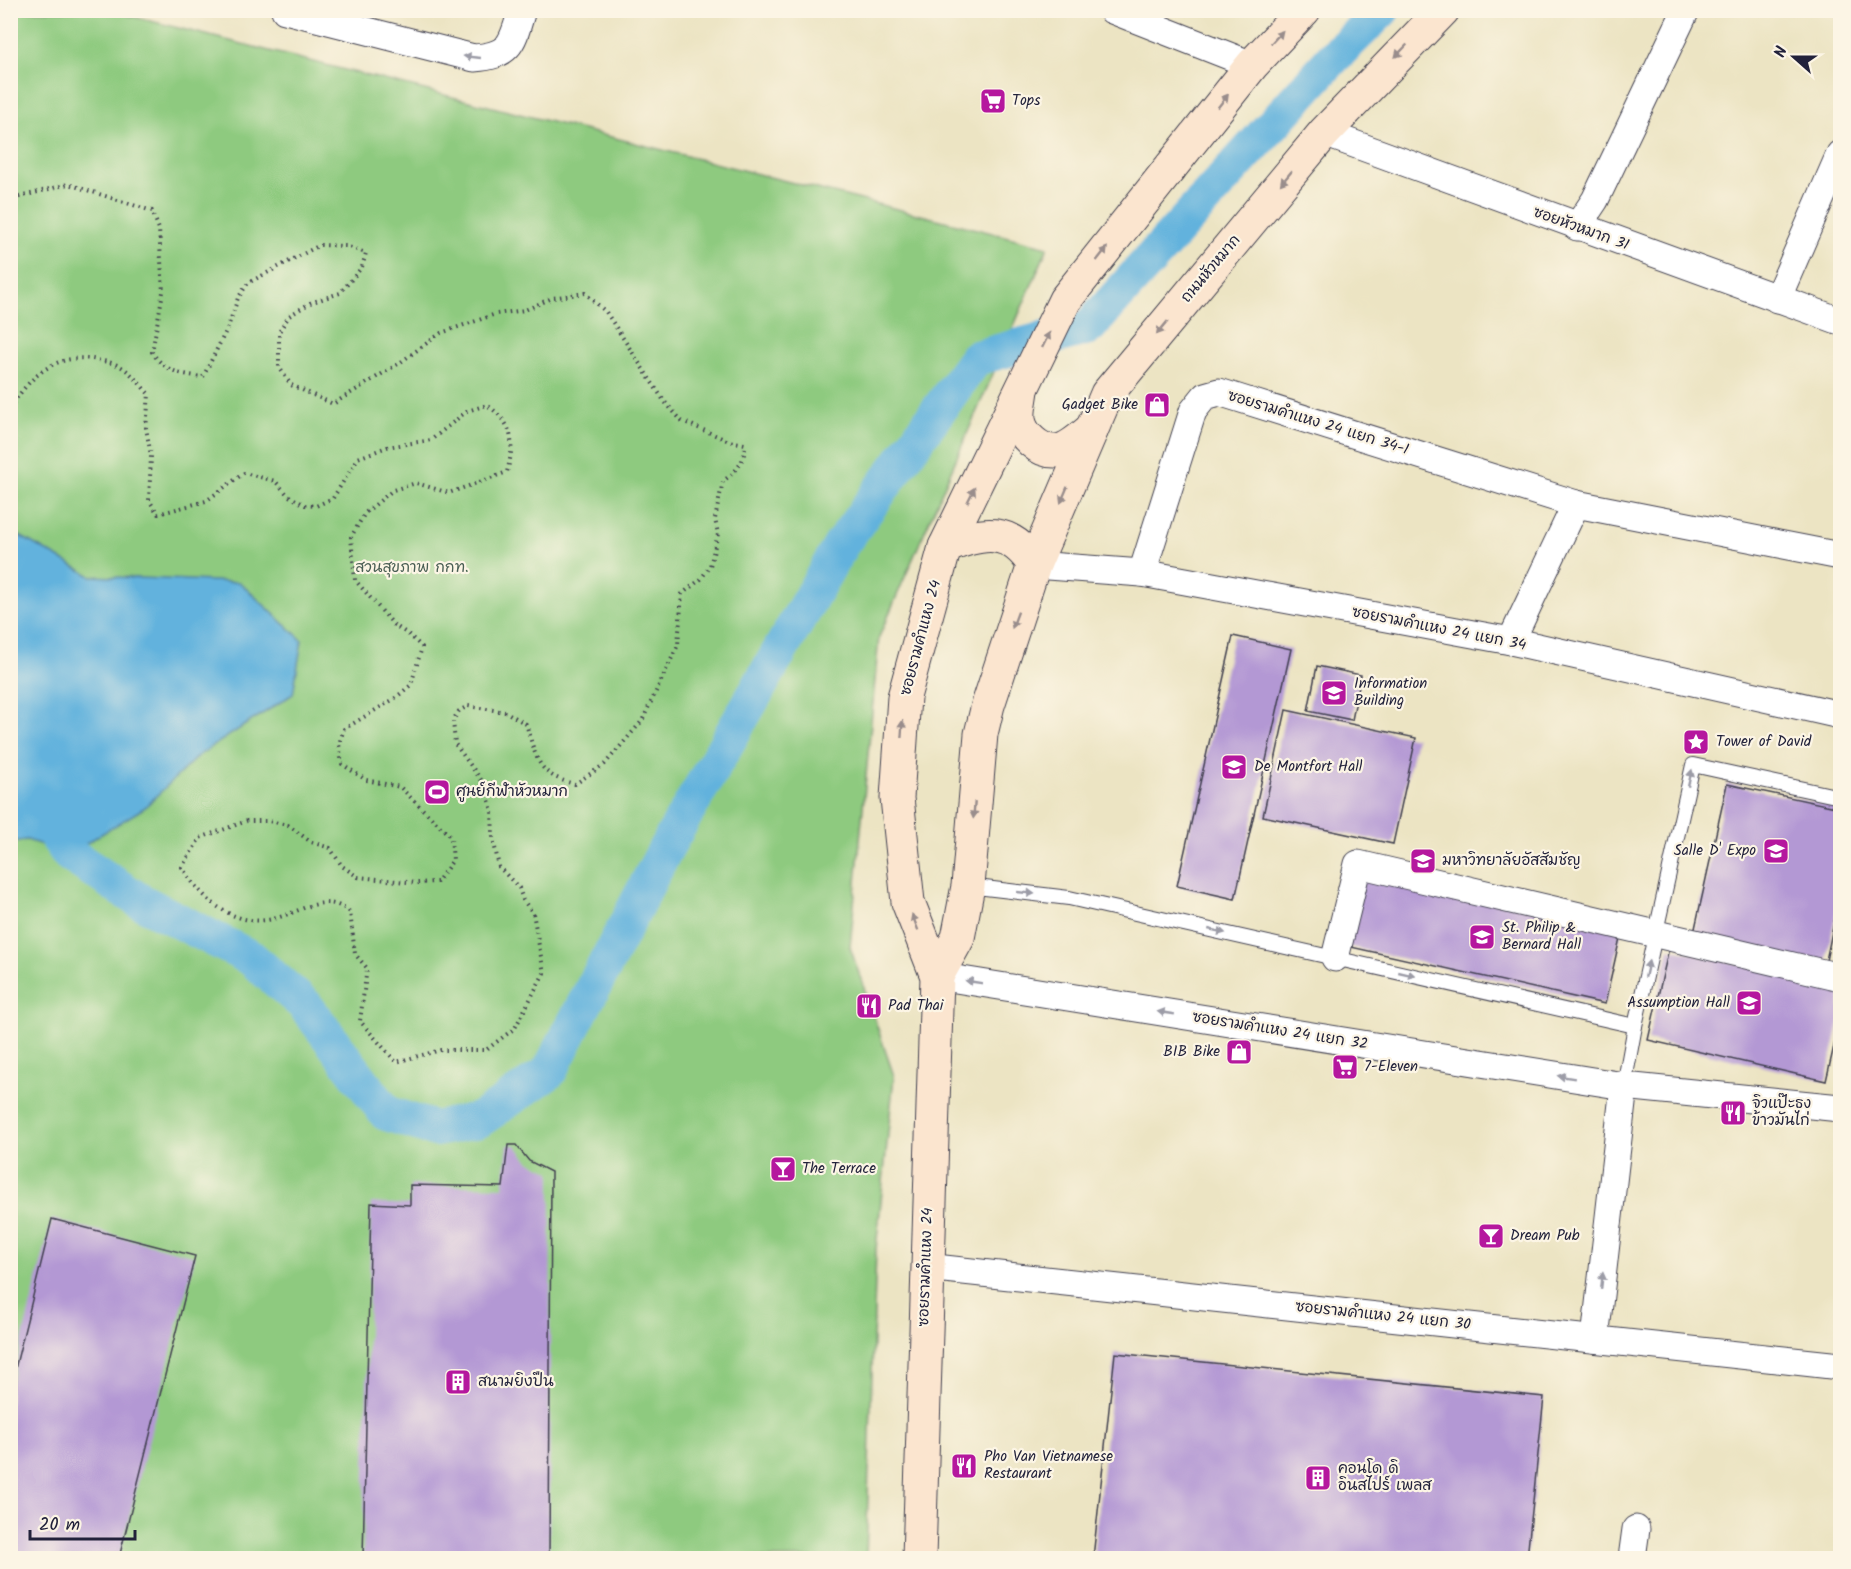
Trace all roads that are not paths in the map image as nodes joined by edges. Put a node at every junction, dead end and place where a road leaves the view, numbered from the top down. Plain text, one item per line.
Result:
1 (285, 10) edge
2 (522, 10) edge
3 (1112, 10) edge
4 (1304, 10) edge
5 (1443, 10) edge
6 (1686, 10) edge
7 (1252, 65) junction
8 (1324, 133) junction
9 (1840, 154) edge
10 (1577, 227) junction
11 (1777, 298) junction
12 (1840, 321) edge
13 (1024, 385) junction
14 (1092, 429) junction
15 (1576, 504) junction
16 (945, 547) junction
17 (1840, 556) edge
18 (1034, 565) junction
19 (1142, 573) junction
20 (1511, 641) junction
21 (1840, 715) edge
22 (1840, 797) edge
23 (968, 886) junction
24 (1654, 935) junction
25 (1335, 958) junction
26 (937, 976) junction
27 (1840, 976) edge
28 (1635, 1026) junction
29 (1624, 1086) junction
30 (1840, 1107) edge
31 (926, 1267) junction
32 (1596, 1339) junction
33 (1840, 1366) edge
34 (1636, 1529) dead end
35 (919, 1558) edge
36 (1632, 1558) edge

2 -> 1 street
3 - 7 street
7 -> 4 main road
5 -> 8 main road, ถนนหัวหมาก
6 - 10 street
13 -> 7 main road
8 - 10 street, ซอยหัวหมาก 31
8 -> 14 main road, ถนนหัวหมาก
9 - 11 street
10 - 11 street, ซอยหัวหมาก 31
11 - 12 street, ซอยหัวหมาก 31
13 - 14 main road
16 -> 13 main road
14 -> 18 main road, ถนนหัวหมาก
15 - 17 street, ซอยรามคำแหง 24 แยก 34-1
15 - 19 street, ซอยรามคำแหง 24 แยก 34-1
15 - 20 street
16 - 18 main road
26 -> 16 main road, ซอยรามคำแหง 24
18 - 19 street, ซอยรามคำแหง 24 แยก 34
18 -> 23 main road, ซอยรามคำแหง 24
19 - 20 street, ซอยรามคำแหง 24 แยก 34
20 - 21 street, ซอยรามคำแหง 24 แยก 34
24 -> 22 lane
23 -> 25 lane
23 - 26 main road, ซอยรามคำแหง 24
24 - 25 street
24 - 27 street
28 -> 24 lane
25 -> 28 lane
29 -> 26 street, ซอยรามคำแหง 24 แยก 32
26 - 31 main road, ซอยรามคำแหง 24
28 - 29 lane
29 - 30 street, ซอยรามคำแหง 24 แยก 32
32 -> 29 street
31 - 32 street, ซอยรามคำแหง 24 แยก 30
31 - 35 main road, ซอยรามคำแหง 24
32 - 33 street, ซอยรามคำแหง 24 แยก 30
34 - 36 street

